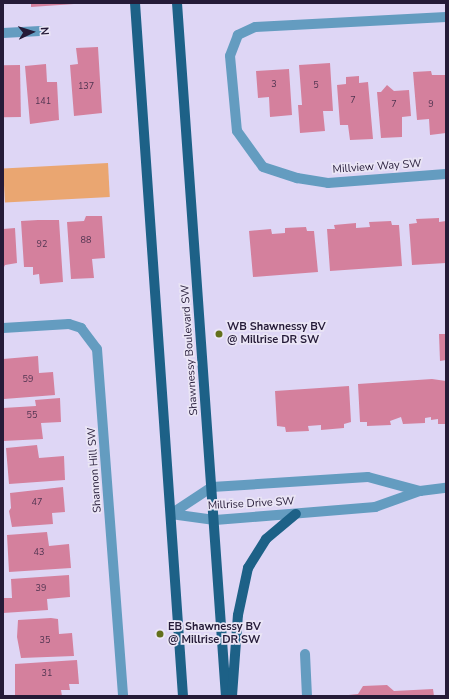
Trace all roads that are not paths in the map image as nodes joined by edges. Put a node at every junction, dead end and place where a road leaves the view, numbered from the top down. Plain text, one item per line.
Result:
1 (135, 3) edge
2 (178, 3) edge
3 (446, 17) edge
4 (40, 31) dead end
5 (3, 33) edge
6 (446, 174) edge
7 (3, 328) edge
8 (212, 487) junction
9 (446, 488) edge
10 (420, 490) junction
11 (171, 514) junction
12 (296, 514) junction
13 (215, 520) junction
14 (305, 654) dead end
15 (122, 696) edge
16 (183, 696) edge
17 (226, 696) edge
18 (232, 696) edge
19 (307, 696) edge

1 - 11 main road
2 - 8 main road, Shawnessy Boulevard SW
3 - 6 street, Millview Way SW
4 - 5 street
7 - 15 street, Shannon Hill SW
8 - 10 street, Millrise Drive SW
8 - 11 street, Millrise Drive SW
8 - 13 main road, Shawnessy Boulevard SW
9 - 10 street, Millrise Drive SW
10 - 12 street, Millrise Drive SW
11 - 13 street, Millrise Drive SW
11 - 16 main road
12 - 13 street, Millrise Drive SW
12 - 18 main road
13 - 17 main road, Shawnessy Boulevard SW
14 - 19 street

